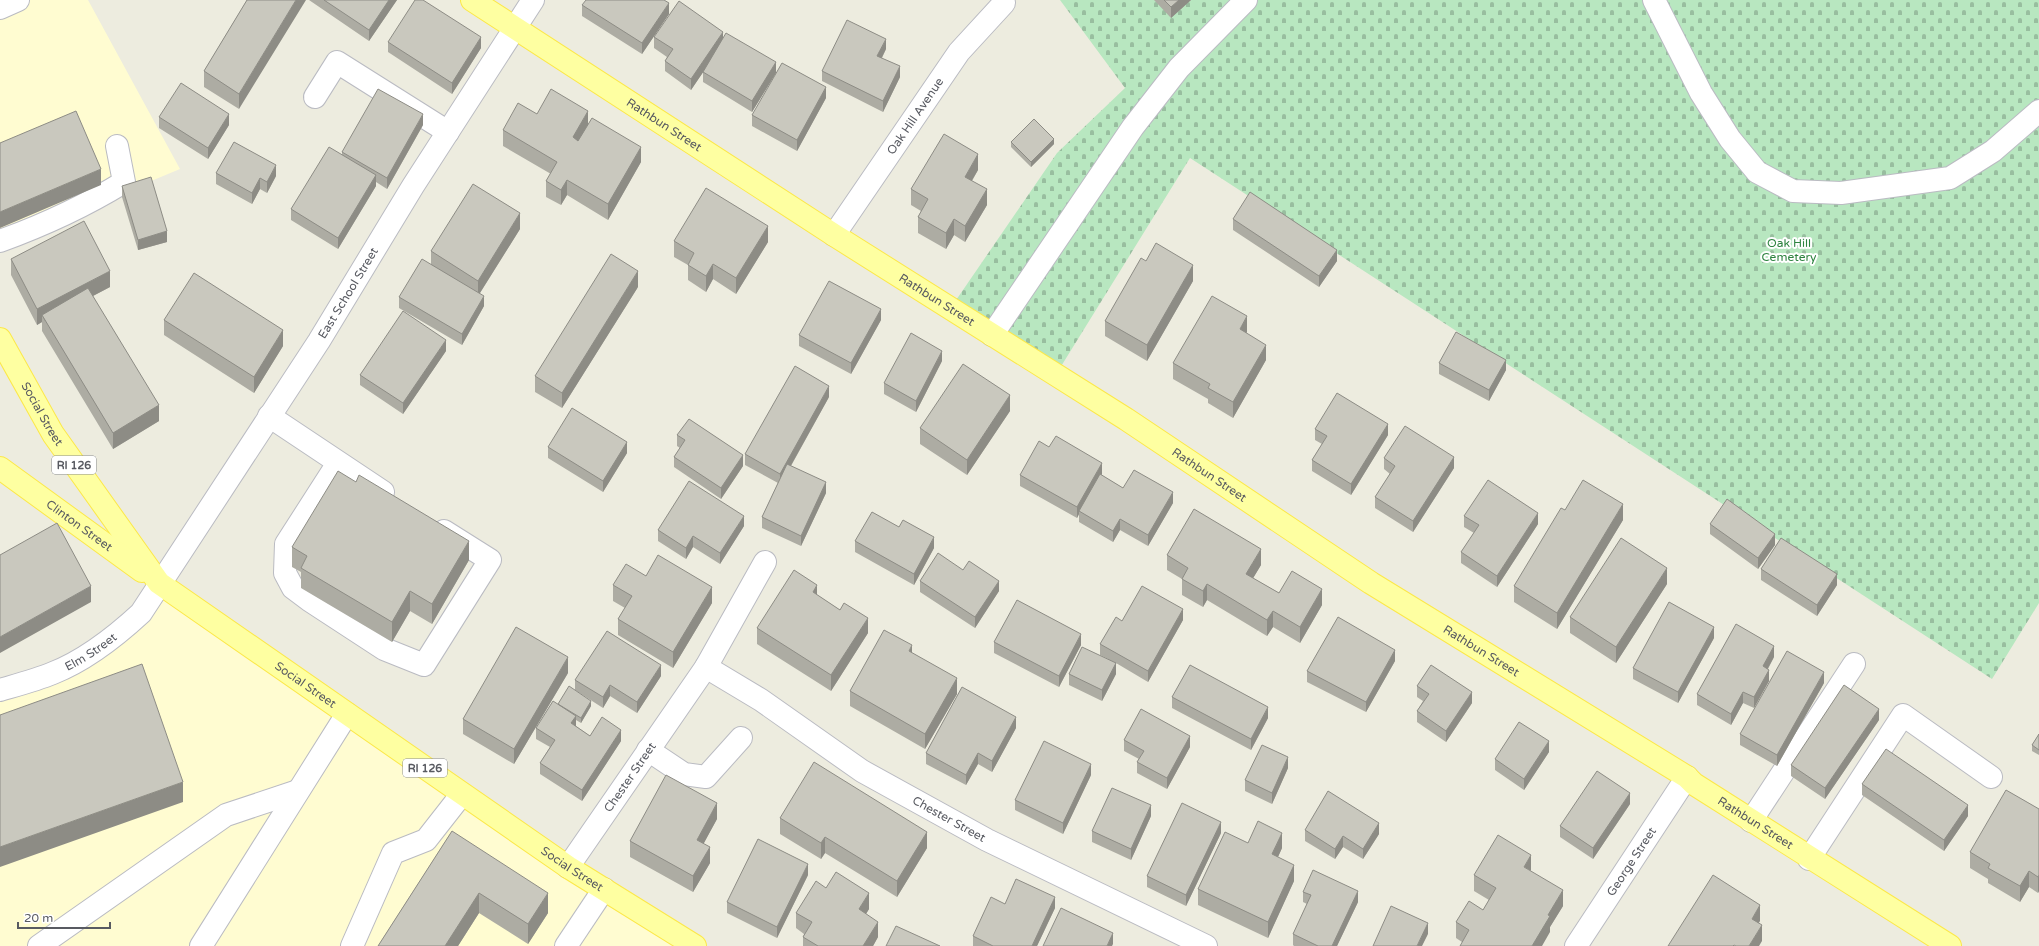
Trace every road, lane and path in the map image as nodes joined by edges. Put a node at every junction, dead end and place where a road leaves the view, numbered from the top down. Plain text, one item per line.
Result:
1 (18, 0) edge
2 (472, 0) edge
3 (532, 0) edge
4 (1246, 0) edge
5 (1654, 0) edge
6 (1004, 3) dead end
7 (0, 8) edge
8 (516, 28) junction
9 (315, 97) dead end
10 (2039, 111) edge
11 (448, 132) junction
12 (116, 146) dead end
13 (834, 235) junction
14 (0, 241) edge
15 (992, 335) junction
16 (2, 351) edge
17 (269, 416) junction
18 (338, 463) junction
19 (0, 468) edge
20 (397, 501) edge
21 (424, 518) edge
22 (765, 562) dead end
23 (159, 583) junction
24 (1854, 664) dead end
25 (706, 667) junction
26 (0, 690) edge
27 (346, 714) junction
28 (741, 738) dead end
29 (648, 750) junction
30 (1687, 777) junction
31 (1991, 777) dead end
32 (298, 791) junction
33 (462, 794) junction
34 (1751, 821) junction
35 (1809, 858) junction
36 (568, 867) junction
37 (604, 890) junction
38 (39, 946) edge
39 (201, 946) edge
40 (352, 946) edge
41 (566, 946) edge
42 (695, 946) edge
43 (1206, 946) edge
44 (1576, 946) edge
45 (1950, 946) edge

1 - 7 street
2 - 8 main road, Rathbun Street
3 - 8 street, East School Street
4 - 15 street
5 - 10 street
6 - 13 street, Oak Hill Avenue
8 - 11 street, East School Street
8 - 13 main road, Rathbun Street
9 - 11 street
11 - 17 street, East School Street
12 - 14 street
13 - 15 main road, Rathbun Street
15 - 30 main road, Rathbun Street
16 - 23 main road, Social Street / RI 126
17 - 18 street
17 - 23 street, East School Street
18 - 20 street
18 - 21 street
19 - 23 main road, Clinton Street / RI 126
22 - 25 street, Chester Street
23 - 26 street, Elm Street
23 - 27 main road, Social Street / RI 126
24 - 34 street
25 - 29 street, Chester Street
25 - 43 street, Chester Street
27 - 32 street
27 - 33 main road, Social Street / RI 126
28 - 29 street
29 - 36 street, Chester Street
30 - 34 main road, Rathbun Street
30 - 44 street, George Street
31 - 35 street
32 - 38 street
32 - 39 street
33 - 36 main road, Social Street / RI 126
33 - 40 street
34 - 35 main road, Rathbun Street
35 - 45 main road, Rathbun Street
36 - 37 main road, Social Street / RI 126
37 - 41 street
37 - 42 main road, Social Street / RI 126

